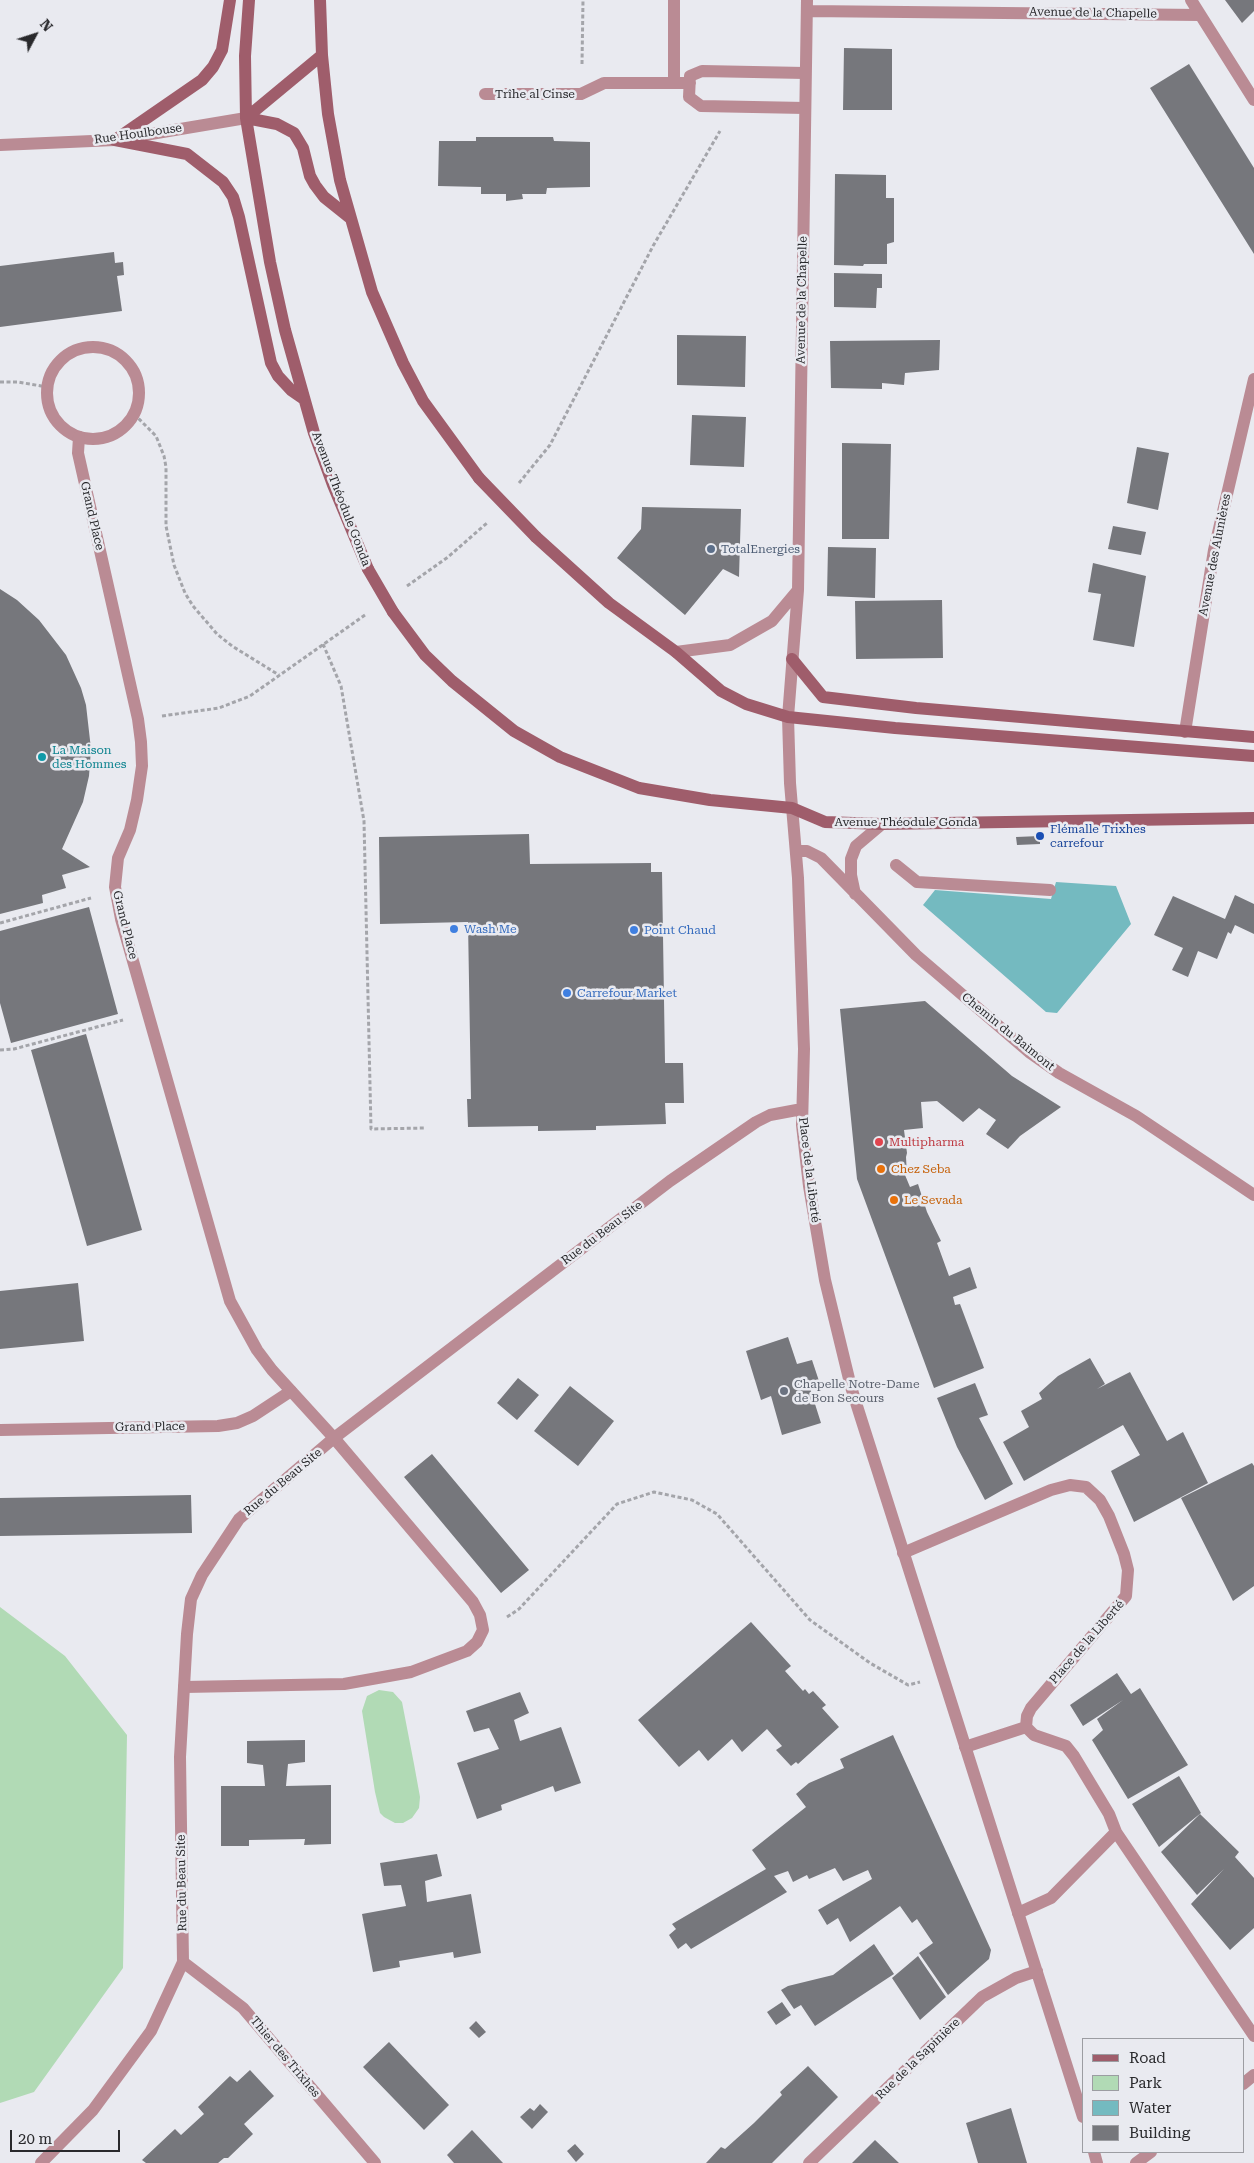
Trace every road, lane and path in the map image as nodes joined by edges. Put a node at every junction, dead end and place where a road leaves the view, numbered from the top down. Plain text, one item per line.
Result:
1 (230, 0) edge
2 (249, 0) edge
3 (320, 0) edge
4 (583, 0) edge
5 (674, 0) edge
6 (1191, 0) edge
7 (807, 6) edge
8 (1200, 14) junction
9 (322, 55) junction
10 (805, 73) junction
11 (674, 82) junction
12 (690, 82) junction
13 (485, 94) dead end
14 (581, 94) junction
15 (1254, 100) edge
16 (805, 108) junction
17 (246, 118) junction
18 (115, 140) junction
19 (0, 146) edge
20 (350, 217) junction
21 (1254, 379) edge
22 (0, 382) edge
23 (47, 387) junction
24 (304, 398) junction
25 (134, 414) junction
26 (79, 437) junction
27 (798, 590) junction
28 (323, 644) dead end
29 (676, 652) junction
30 (792, 659) junction
31 (279, 675) dead end
32 (788, 717) junction
33 (1186, 732) junction
34 (1254, 737) edge
35 (1254, 756) edge
36 (792, 808) junction
37 (1254, 818) edge
38 (882, 824) junction
39 (796, 851) junction
40 (896, 865) dead end
41 (1050, 890) dead end
42 (116, 891) junction
43 (855, 894) junction
44 (0, 923) edge
45 (148, 1013) junction
46 (0, 1050) edge
47 (802, 1109) junction
48 (425, 1128) dead end
49 (1254, 1195) edge
50 (291, 1391) junction
51 (0, 1430) edge
52 (334, 1438) junction
53 (903, 1553) junction
54 (481, 1622) junction
55 (942, 1677) junction
56 (184, 1687) junction
57 (1026, 1728) junction
58 (965, 1747) junction
59 (1116, 1832) junction
60 (1018, 1913) junction
61 (183, 1962) junction
62 (1037, 1971) junction
63 (1254, 2036) edge
64 (1254, 2074) edge
65 (1244, 2083) edge
66 (1082, 2114) edge
67 (1150, 2153) edge
68 (41, 2163) edge
69 (375, 2163) edge
70 (810, 2163) edge
71 (1136, 2163) edge

1 - 18 main road
2 - 17 main road, Avenue Théodule Gonda
3 - 9 main road
4 - 14 path
5 - 11 street
6 - 8 street
7 - 8 street, Avenue de la Chapelle
7 - 10 street, Avenue de la Chapelle
8 - 15 street
9 - 17 main road
9 - 20 main road
10 - 12 street
10 - 16 street, Avenue de la Chapelle
11 - 12 street, Trîhe al Cinse
11 - 14 street, Trîhe al Cinse
12 - 16 street
13 - 14 street, Trîhe al Cinse
16 - 27 street, Avenue de la Chapelle
17 - 18 street, Rue Houlbouse
17 - 20 main road
17 - 24 main road, Avenue Théodule Gonda
18 - 19 street, Rue Houlbouse
18 - 24 main road
20 - 29 main road, bridge
21 - 33 street, Avenue des Alunières
22 - 23 path
23 - 25 street
23 - 26 street
24 - 36 main road, Avenue Théodule Gonda, bridge
25 - 26 street
25 - 31 path
26 - 42 street, Grand Place
27 - 29 street
27 - 30 street, Avenue de la Chapelle
28 - 48 path
29 - 32 main road
30 - 32 street, Avenue de la Chapelle
30 - 33 main road
32 - 35 main road
32 - 36 street, Place de la Liberté
33 - 34 main road
36 - 38 main road, Avenue Théodule Gonda
36 - 39 street, Place de la Liberté
37 - 38 main road, Avenue Théodule Gonda
38 - 43 street
39 - 43 street, Chemin du Baimont
39 - 47 street, Place de la Liberté
40 - 41 street
42 - 44 path
42 - 45 street, Grand Place
43 - 49 street, Chemin du Baimont
45 - 46 path
45 - 50 street, Grand Place
47 - 52 street, Rue du Beau Site
47 - 53 street, Place de la Liberté
50 - 51 street, Grand Place
50 - 52 street, Grand Place
52 - 54 street, Grand Place
52 - 56 street, Rue du Beau Site
53 - 55 street, Place de la Liberté
53 - 57 street, Place de la Liberté
54 - 55 path
54 - 56 street
55 - 58 street, Place de la Liberté
56 - 61 street, Rue du Beau Site
57 - 58 street
57 - 59 street
58 - 60 street, Place de la Liberté
59 - 60 street
59 - 63 street
60 - 62 street, Place de la Liberté
61 - 68 street, Rue du Beau Site
61 - 69 street, Thier des Trixhes
62 - 66 street, Place de la Liberté
62 - 70 street, Rue de la Sapinière
64 - 65 street
67 - 71 street

